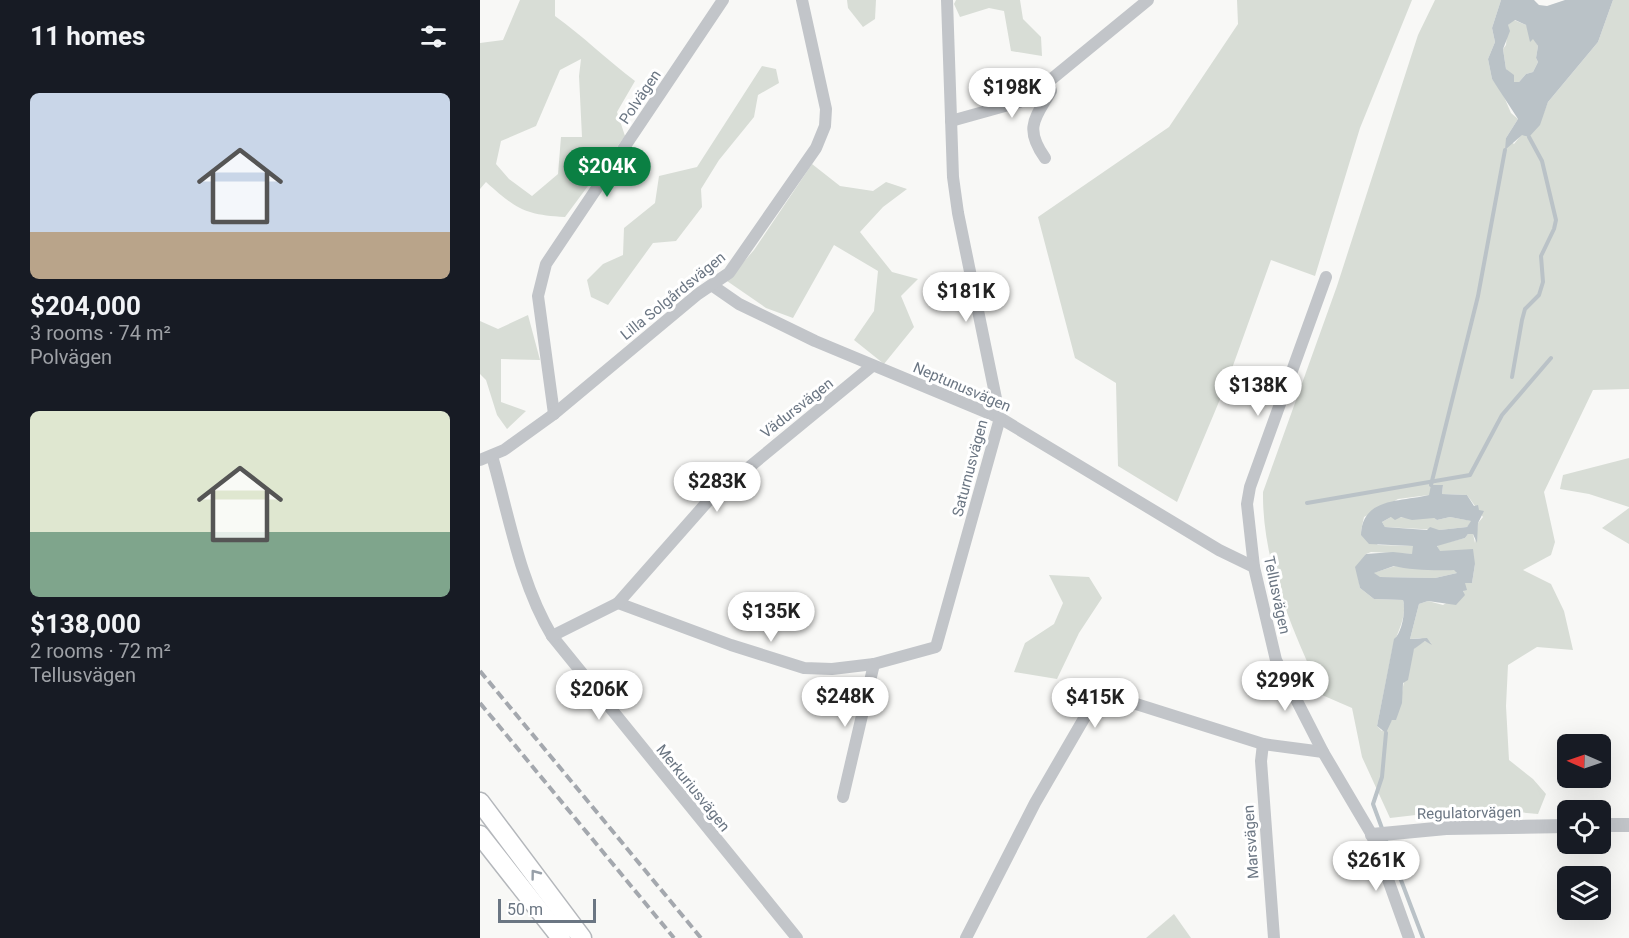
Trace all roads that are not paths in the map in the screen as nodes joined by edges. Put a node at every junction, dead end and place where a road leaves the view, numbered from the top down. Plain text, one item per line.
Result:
1 (723, 0) edge
2 (802, 0) edge
3 (947, 0) edge
4 (1148, 0) edge
5 (1048, 82) junction
6 (951, 122) junction
7 (1045, 158) dead end
8 (1326, 277) dead end
9 (713, 286) junction
10 (872, 366) junction
11 (554, 414) junction
12 (1000, 418) junction
13 (486, 458) edge
14 (1254, 567) junction
15 (618, 603) junction
16 (552, 636) junction
17 (874, 664) junction
18 (1263, 744) junction
19 (1323, 752) junction
20 (843, 797) dead end
21 (480, 802) edge
22 (1611, 825) edge
23 (1629, 825) edge
24 (1557, 826) edge
25 (1380, 834) junction
26 (480, 835) edge
27 (561, 938) edge
28 (582, 938) edge
29 (797, 938) edge
30 (966, 938) edge
31 (1274, 938) edge
32 (1409, 938) edge

1 - 11 street, Polvägen
2 - 9 street, Lilla Solgårdsvägen
3 - 6 street, Saturnusvägen
4 - 5 street
5 - 6 street
5 - 7 street
6 - 12 street, Saturnusvägen
8 - 14 street, Tellusvägen
9 - 10 street, Neptunusvägen
9 - 11 street, Lilla Solgårdsvägen
10 - 12 street, Neptunusvägen
10 - 15 street, Vädursvägen
11 - 13 street, Lilla Solgårdsvägen
12 - 14 street, Neptunusvägen
12 - 17 street, Saturnusvägen
13 - 16 street, Merkuriusvägen
14 - 19 street, Tellusvägen
15 - 16 street, Vädursvägen
15 - 17 street
16 - 29 street, Merkuriusvägen
17 - 20 street
18 - 19 street
18 - 30 street
18 - 31 street, Marsvägen
19 - 25 street, Tellusvägen
28 -> 21 main road
22 - 23 street
24 - 25 street, Regulatorvägen
25 - 32 street, Tellusvägen
26 - 27 main road

